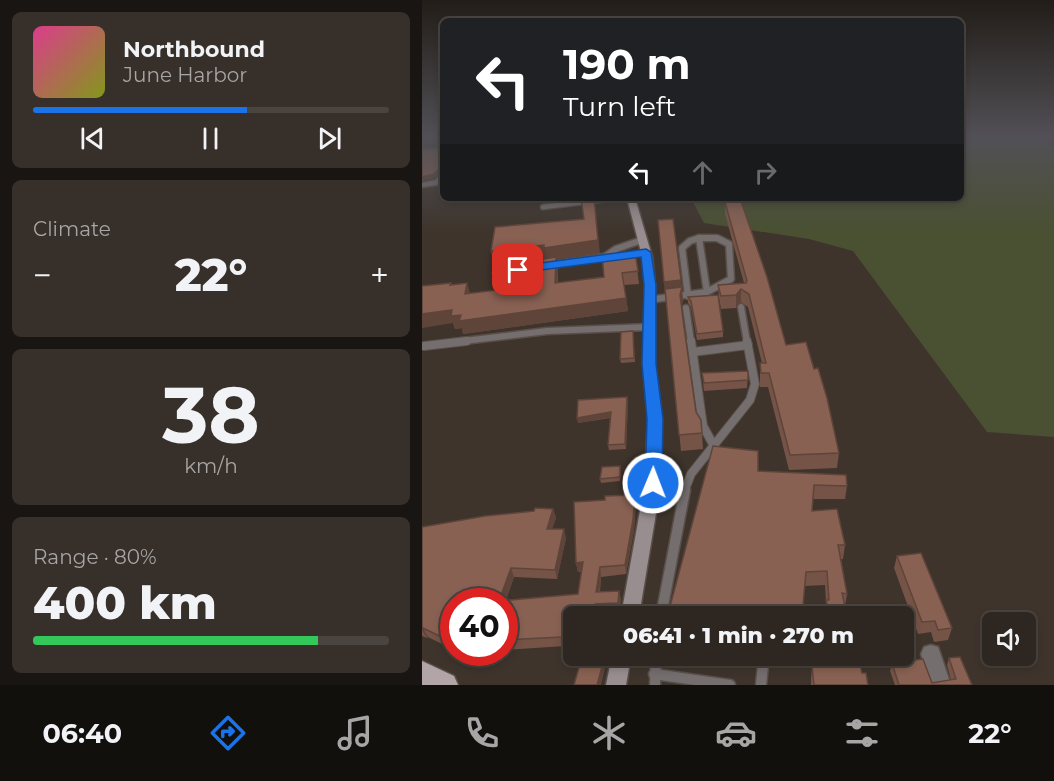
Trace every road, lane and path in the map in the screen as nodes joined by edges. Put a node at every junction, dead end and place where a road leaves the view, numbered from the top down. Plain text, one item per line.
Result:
1 (440, 181) edge
2 (422, 185) edge
3 (592, 201) edge
4 (632, 201) edge
5 (543, 207) dead end
6 (700, 238) junction
7 (641, 248) junction
8 (626, 254) edge
9 (606, 256) junction
10 (496, 273) dead end
11 (707, 292) junction
12 (688, 296) junction
13 (648, 300) junction
14 (741, 307) dead end
15 (686, 308) dead end
16 (648, 327) junction
17 (748, 345) junction
18 (424, 346) dead end
19 (693, 352) junction
20 (714, 446) junction
21 (632, 606) edge
22 (663, 606) edge
23 (931, 654) dead end
24 (620, 666) edge
25 (764, 666) edge
26 (422, 673) edge
27 (655, 680) edge
28 (445, 685) edge
29 (616, 685) edge
30 (730, 685) edge
31 (761, 685) edge
32 (941, 685) edge

1 - 2 street
3 - 5 lane
4 - 7 street
6 - 11 lane
6 - 11 lane
6 - 12 lane
7 - 9 lane
7 - 13 street
8 - 9 lane
9 - 10 lane
11 - 12 lane
12 - 13 lane
13 - 16 street
14 - 17 lane
15 - 19 lane
16 - 18 lane
16 - 21 street
17 - 19 lane
17 - 20 lane
19 - 20 lane
20 - 22 lane
23 - 32 street
24 - 29 street
25 - 31 lane
26 - 28 main road
27 - 30 lane

